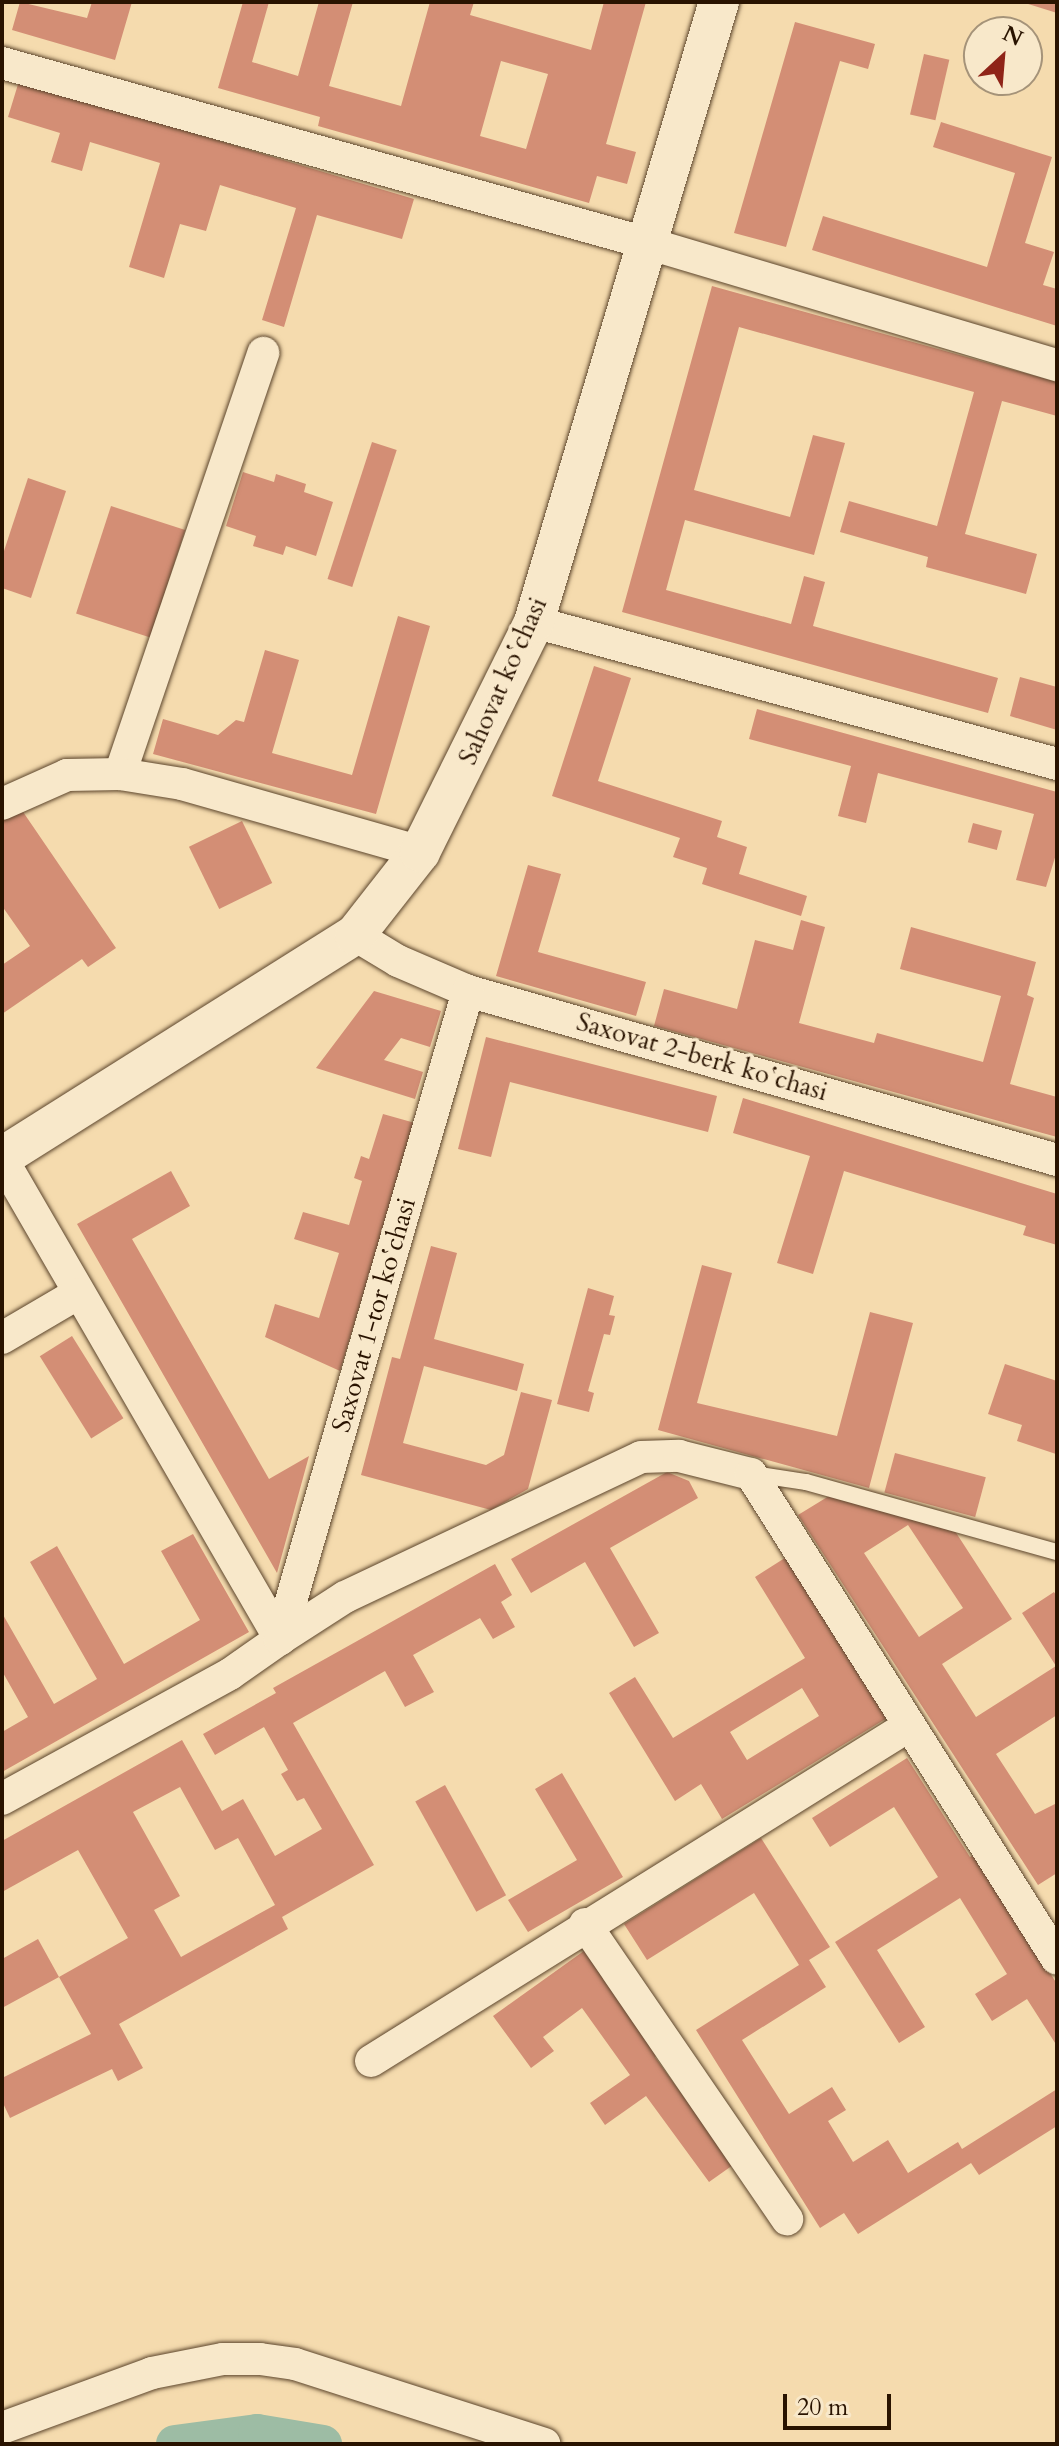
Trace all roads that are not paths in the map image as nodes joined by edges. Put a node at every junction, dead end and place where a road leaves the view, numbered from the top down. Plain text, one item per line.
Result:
1 (719, 2) edge
2 (2, 63) edge
3 (650, 244) junction
4 (263, 353) dead end
5 (1057, 365) edge
6 (534, 622) junction
7 (1057, 764) edge
8 (120, 774) junction
9 (2, 804) edge
10 (420, 852) junction
11 (355, 935) junction
12 (468, 991) junction
13 (2, 1158) edge
14 (1057, 1160) edge
15 (77, 1294) junction
16 (2, 1338) edge
17 (751, 1474) junction
18 (1057, 1552) edge
19 (280, 1639) junction
20 (907, 1727) junction
21 (2, 1799) edge
22 (585, 1924) junction
23 (1057, 1959) edge
24 (371, 2061) dead end
25 (787, 2219) dead end
26 (2, 2428) edge
27 (544, 2444) edge

1 - 3 street, Sahovat koʻchasi
2 - 3 street
3 - 5 street
3 - 6 street, Sahovat koʻchasi
4 - 8 street
6 - 7 street
6 - 10 street, Sahovat koʻchasi
8 - 9 street
8 - 10 street
10 - 11 street, Sahovat koʻchasi
11 - 12 street, Saxovat 2-berk koʻchasi
11 - 13 street, Sahovat koʻchasi
12 - 14 street, Saxovat 2-berk koʻchasi
12 - 19 street, Saxovat 1-tor koʻchasi
13 - 15 street
15 - 16 street
15 - 19 street
17 - 18 lane
17 - 19 street
17 - 20 street
19 - 21 street
20 - 22 street
20 - 23 street
22 - 24 street
22 - 25 street
26 - 27 street

